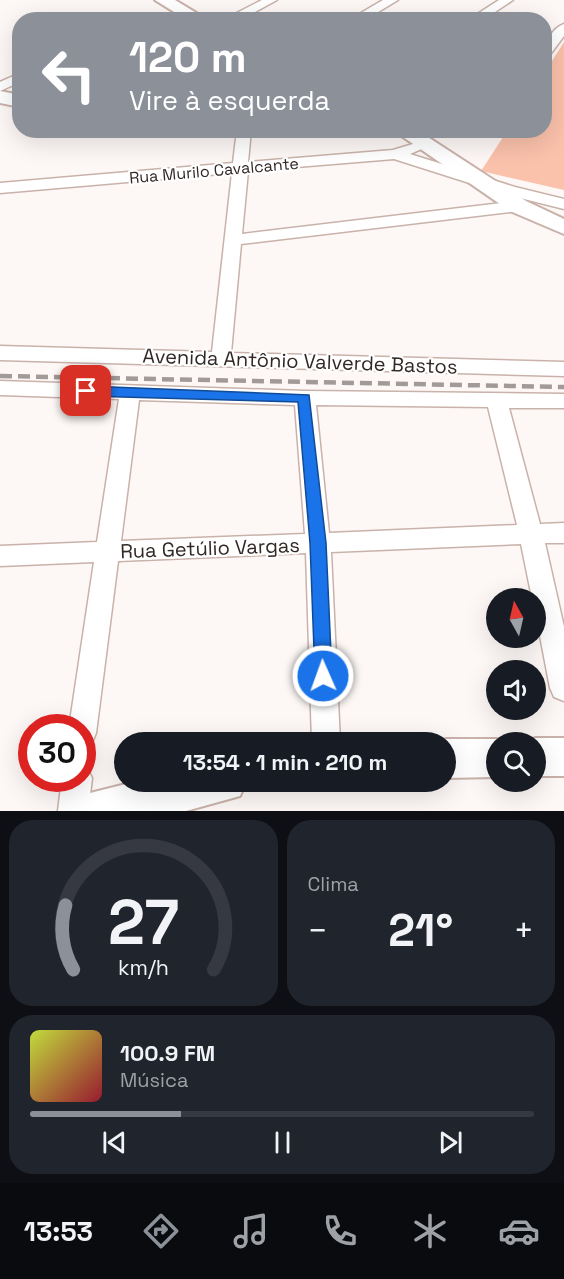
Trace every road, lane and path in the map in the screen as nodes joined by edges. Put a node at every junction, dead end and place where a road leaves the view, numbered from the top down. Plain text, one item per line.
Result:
1 (163, 0) edge
2 (271, 0) edge
3 (392, 0) edge
4 (507, 0) edge
5 (185, 12) edge
6 (246, 12) edge
7 (370, 12) edge
8 (487, 12) edge
9 (564, 28) edge
10 (552, 43) edge
11 (244, 138) edge
12 (416, 138) edge
13 (426, 144) junction
14 (395, 154) junction
15 (242, 168) junction
16 (488, 184) junction
17 (0, 188) edge
18 (564, 204) edge
19 (518, 206) junction
20 (564, 227) edge
21 (234, 240) junction
22 (0, 353) edge
23 (221, 358) junction
24 (564, 369) edge
25 (0, 388) edge
26 (130, 392) junction
27 (305, 398) junction
28 (497, 401) junction
29 (564, 401) edge
30 (564, 533) edge
31 (531, 534) junction
32 (318, 543) junction
33 (106, 552) junction
34 (0, 556) edge
35 (564, 688) edge
36 (85, 714) edge
37 (326, 732) edge
38 (546, 757) edge
39 (564, 757) edge
40 (486, 758) edge
41 (456, 759) edge
42 (75, 792) edge
43 (180, 792) edge
44 (73, 811) edge
45 (93, 811) edge

1 - 5 street
2 - 6 street
3 - 7 street
4 - 8 street
9 - 10 street
11 - 15 street
12 - 13 street
13 - 14 street, Rua Murilo Cavalcante
13 - 16 street
14 - 15 street, Rua Murilo Cavalcante
14 - 16 street
15 - 17 street, Rua Murilo Cavalcante
15 - 21 street
16 - 18 street
16 - 19 street
19 - 20 street
19 - 21 street
21 - 23 street
22 - 23 street, Avenida Antônio Valverde Bastos
23 - 24 street, Avenida Antônio Valverde Bastos
25 - 26 street, Avenida Antônio Valverde Bastos
26 - 27 street, Avenida Antônio Valverde Bastos
26 - 33 street
27 - 28 street, Avenida Antônio Valverde Bastos
27 - 32 street
28 - 29 street, Avenida Antônio Valverde Bastos
28 - 31 street
30 - 31 street, Rua Getúlio Vargas
31 - 32 street, Rua Getúlio Vargas
31 - 35 street
32 - 33 street, Rua Getúlio Vargas
32 - 37 street
33 - 34 street, Rua Getúlio Vargas
33 - 36 street
38 - 39 street
40 - 41 street
42 - 44 street
43 - 45 street

